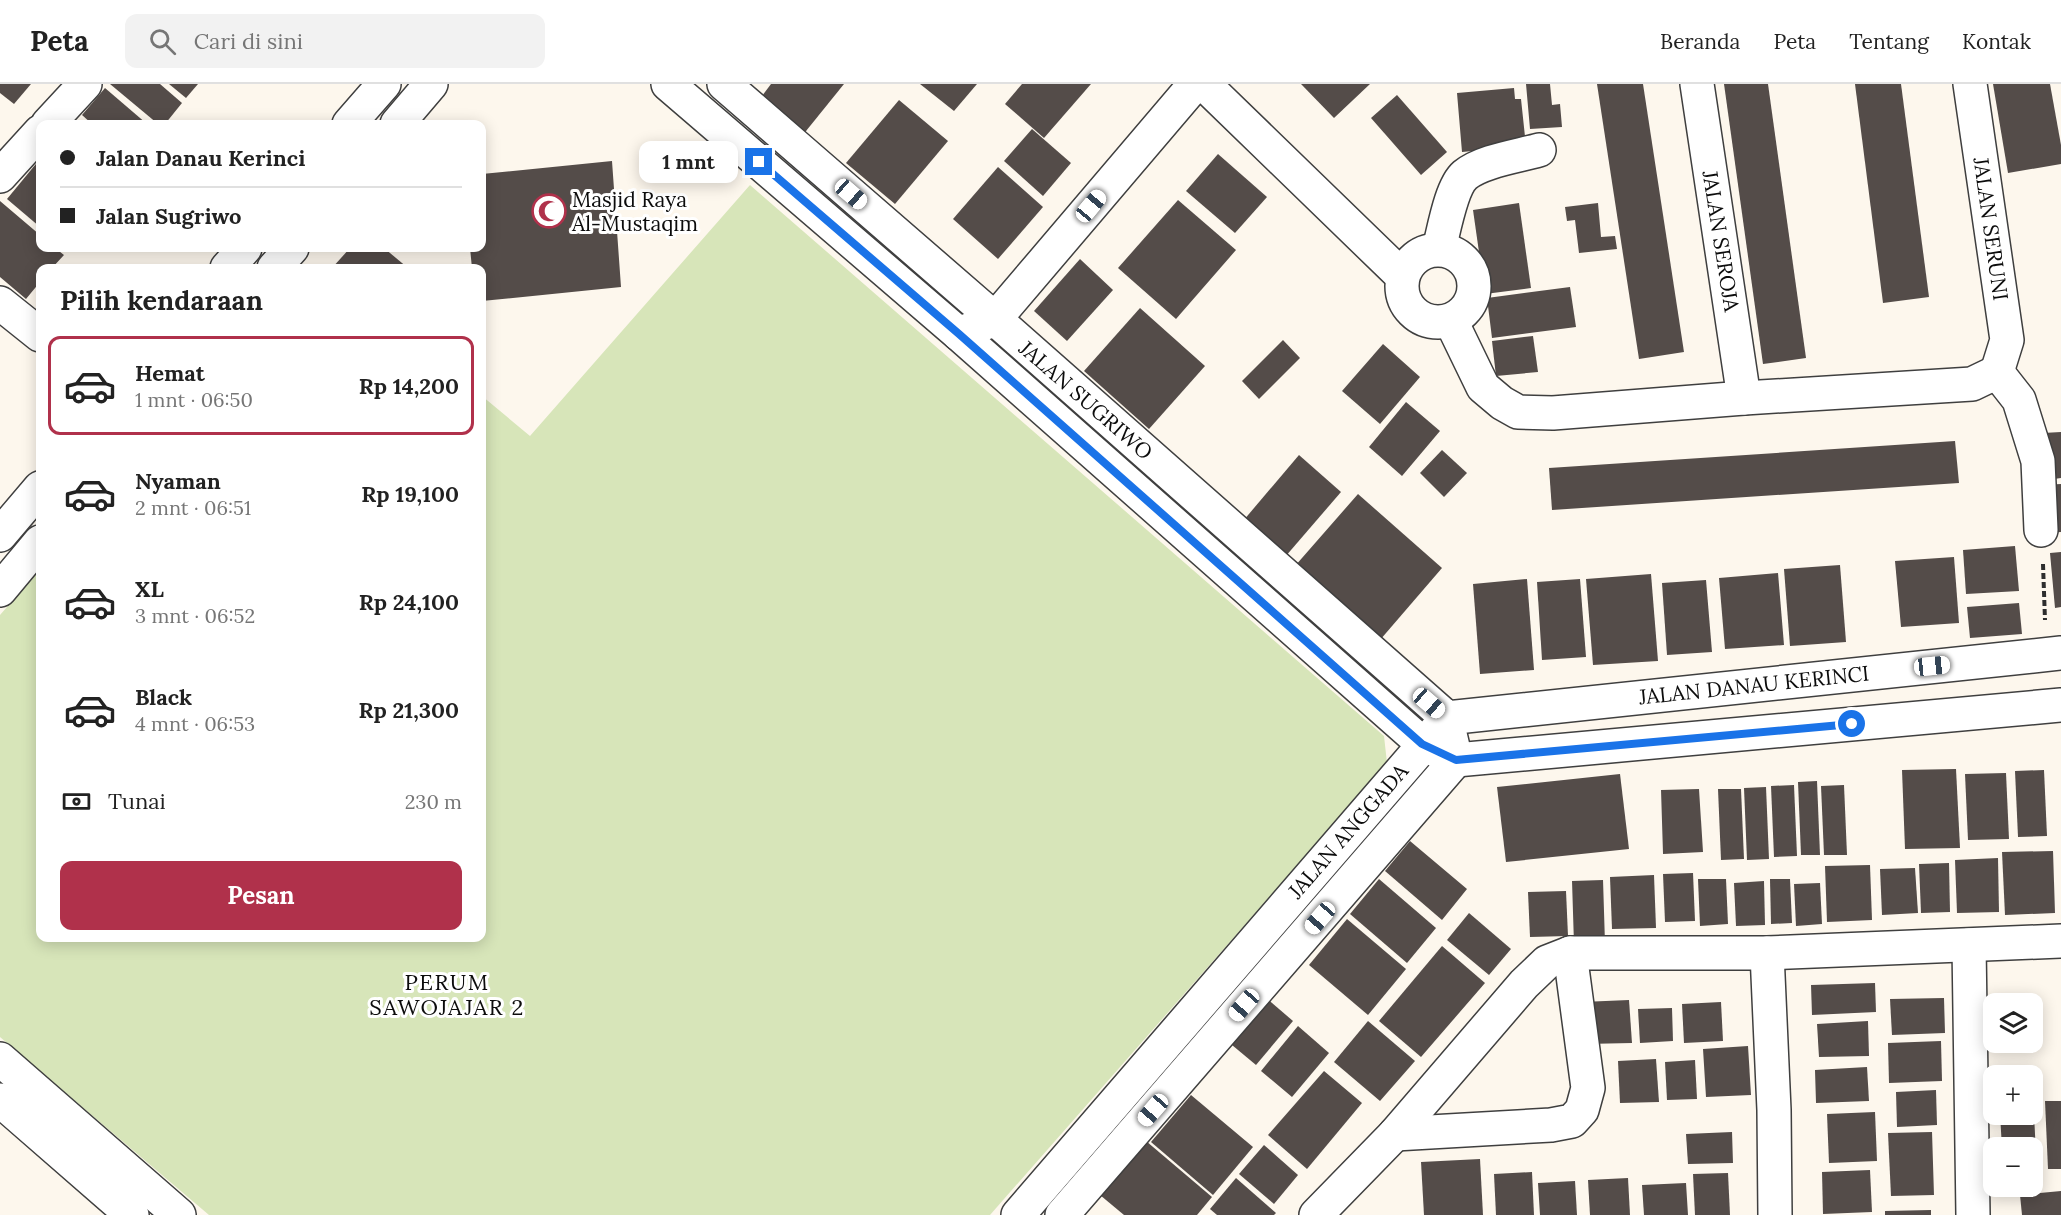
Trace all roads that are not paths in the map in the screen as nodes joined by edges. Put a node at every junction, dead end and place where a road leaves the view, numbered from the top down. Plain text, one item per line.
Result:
1 (85, 84) edge
2 (384, 84) edge
3 (431, 84) edge
4 (668, 84) edge
5 (724, 84) edge
6 (1195, 84) edge
7 (1204, 84) edge
8 (1697, 84) edge
9 (1970, 84) edge
10 (52, 120) edge
11 (352, 120) edge
12 (400, 120) edge
13 (36, 136) edge
14 (1539, 150) dead end
15 (0, 176) edge
16 (1439, 249) junction
17 (241, 252) edge
18 (288, 252) edge
19 (231, 264) edge
20 (278, 264) edge
21 (1402, 276) junction
22 (0, 303) edge
23 (995, 319) junction
24 (1451, 321) junction
25 (36, 331) edge
26 (959, 334) junction
27 (1997, 372) junction
28 (1744, 398) junction
29 (36, 493) edge
30 (2041, 530) road end
31 (0, 535) edge
32 (36, 547) edge
33 (0, 590) edge
34 (2054, 653) edge
35 (2061, 705) edge
36 (1447, 718) junction
37 (1422, 744) junction
38 (1456, 760) junction
39 (2061, 940) edge
40 (1969, 945) junction
41 (1570, 953) junction
42 (1767, 953) junction
43 (0, 1059) edge
44 (0, 1100) edge
45 (1395, 1134) junction
46 (132, 1215) edge
47 (179, 1215) edge
48 (1018, 1215) edge
49 (1062, 1215) edge
50 (1316, 1215) edge
51 (1775, 1215) edge
52 (1973, 1215) edge

1 - 10 street
2 - 11 street
3 - 12 street
4 - 26 street, JALAN SUGRIWO
5 - 23 street, JALAN SUGRIWO
6 - 23 street
7 - 21 street
8 - 28 street, JALAN SEROJA
9 - 27 street, JALAN SERUNI
13 - 15 street
14 - 16 street
16 - 21 street
16 - 24 street
17 - 19 street
18 - 20 street
21 - 24 street
22 - 25 street
23 - 26 street
23 - 36 street, JALAN SUGRIWO
24 - 28 street
26 - 37 street, JALAN SUGRIWO
27 - 28 street
27 - 30 street
29 - 31 street
32 - 33 street
34 - 36 street, JALAN DANAU KERINCI
35 - 38 street
36 - 37 street, JALAN ANGGADA
36 - 38 street
37 - 38 street, JALAN SUGRIWO
37 - 48 street, JALAN ANGGADA
38 - 49 street, JALAN ANGGADA
39 - 40 street
40 - 42 street
40 - 52 street
41 - 42 street
41 - 45 street
41 - 45 street
42 - 51 street
43 - 47 street
44 - 46 street
45 - 50 street

